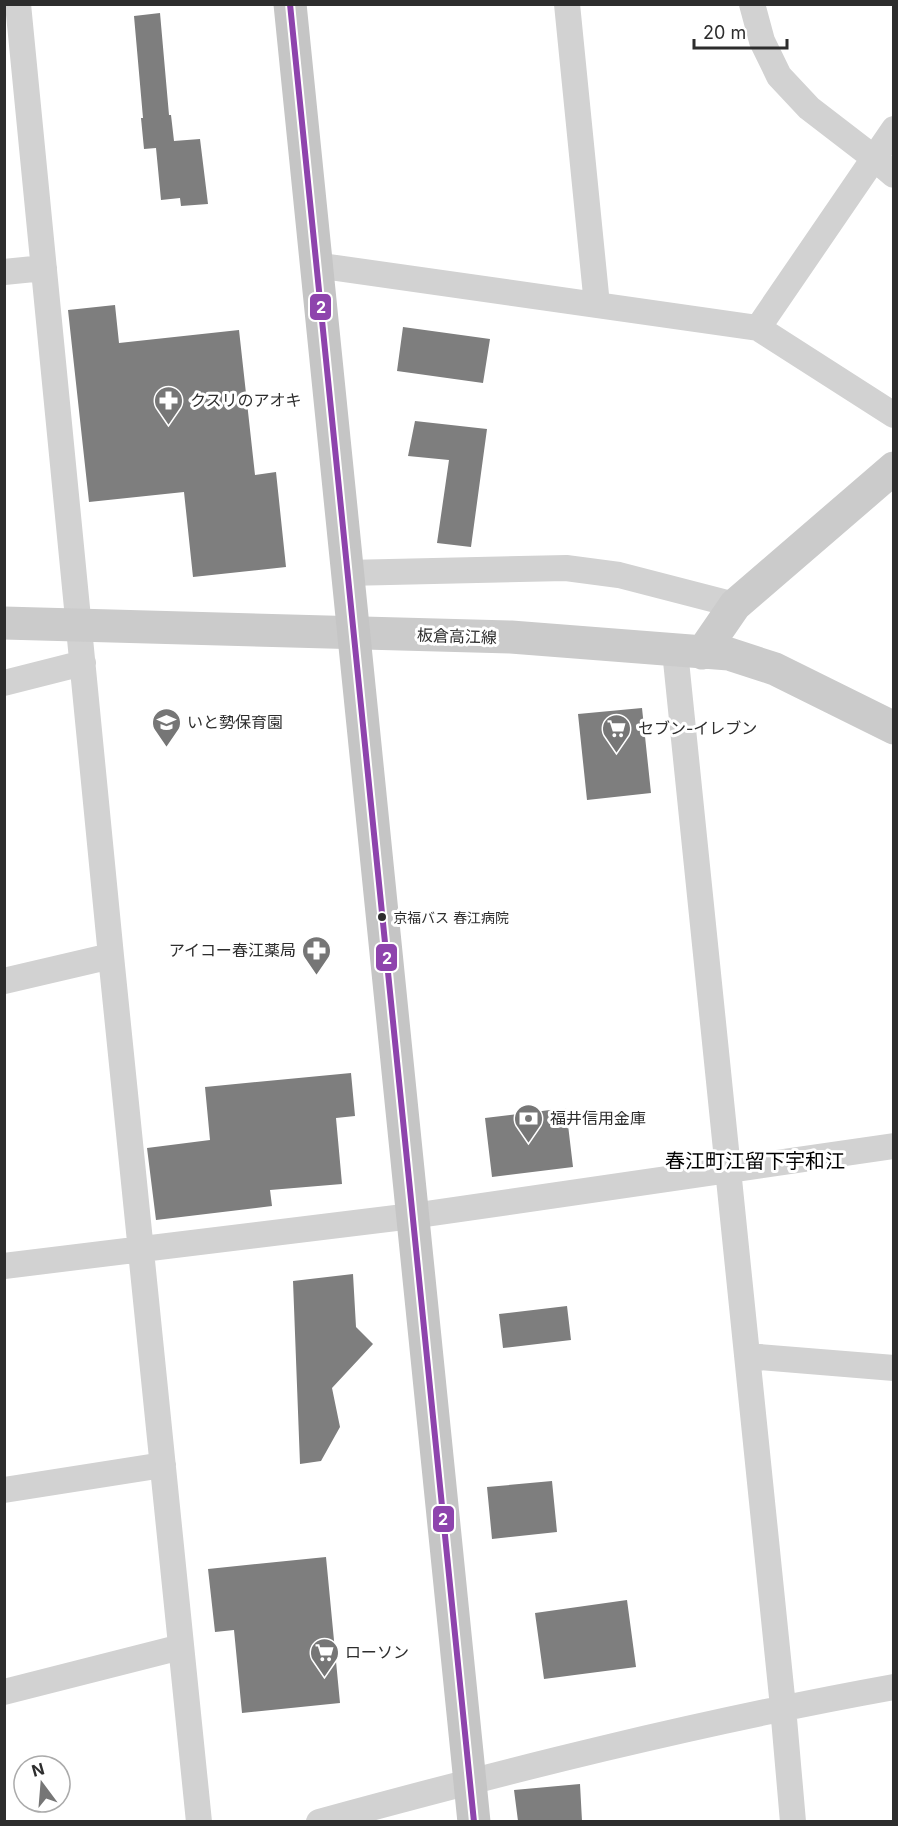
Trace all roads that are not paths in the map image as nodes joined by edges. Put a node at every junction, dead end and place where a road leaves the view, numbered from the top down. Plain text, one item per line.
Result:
1 (18, 4) edge
2 (290, 4) edge
3 (567, 4) edge
4 (752, 4) edge
5 (894, 129) edge
6 (874, 158) junction
7 (894, 175) edge
8 (315, 265) junction
9 (44, 268) junction
10 (4, 272) edge
11 (597, 305) junction
12 (758, 328) junction
13 (894, 416) edge
14 (894, 468) edge
15 (346, 573) junction
16 (735, 605) junction
17 (8, 625) edge
18 (80, 626) junction
19 (352, 632) junction
20 (689, 652) junction
21 (83, 663) junction
22 (4, 683) edge
23 (894, 728) edge
24 (111, 956) junction
25 (4, 981) edge
26 (894, 1146) edge
27 (728, 1169) junction
28 (412, 1216) junction
29 (140, 1249) junction
30 (4, 1266) edge
31 (747, 1356) junction
32 (894, 1368) edge
33 (163, 1466) junction
34 (4, 1490) edge
35 (181, 1647) junction
36 (894, 1687) edge
37 (4, 1692) edge
38 (783, 1707) junction
39 (468, 1781) junction
40 (199, 1821) edge
41 (319, 1821) edge
42 (474, 1821) edge
43 (793, 1821) edge

1 - 9 street
2 - 8 main road
3 - 11 street
4 - 6 street
5 - 6 street
6 - 7 street
6 - 12 street
8 - 11 street
8 - 15 main road
9 - 10 street
9 - 18 street
11 - 12 street
12 - 13 street
14 - 16 main road
15 - 16 street
15 - 19 main road
16 - 20 main road
17 - 18 main road, 板倉高江線
18 - 19 main road, 板倉高江線
18 - 21 street
19 - 20 main road, 板倉高江線
19 - 28 main road
20 - 23 main road, 板倉高江線
20 - 27 street
21 - 22 street
21 - 24 street
24 - 25 street
24 - 29 street
26 - 27 street
27 - 28 street
27 - 31 street
28 - 29 street
28 - 39 main road
29 - 30 street
29 - 33 street
31 - 32 street
31 - 38 street
33 - 34 street
33 - 35 street
35 - 37 street
35 - 40 street
36 - 38 street
38 - 39 street
38 - 43 street
39 - 41 street
39 - 42 main road

